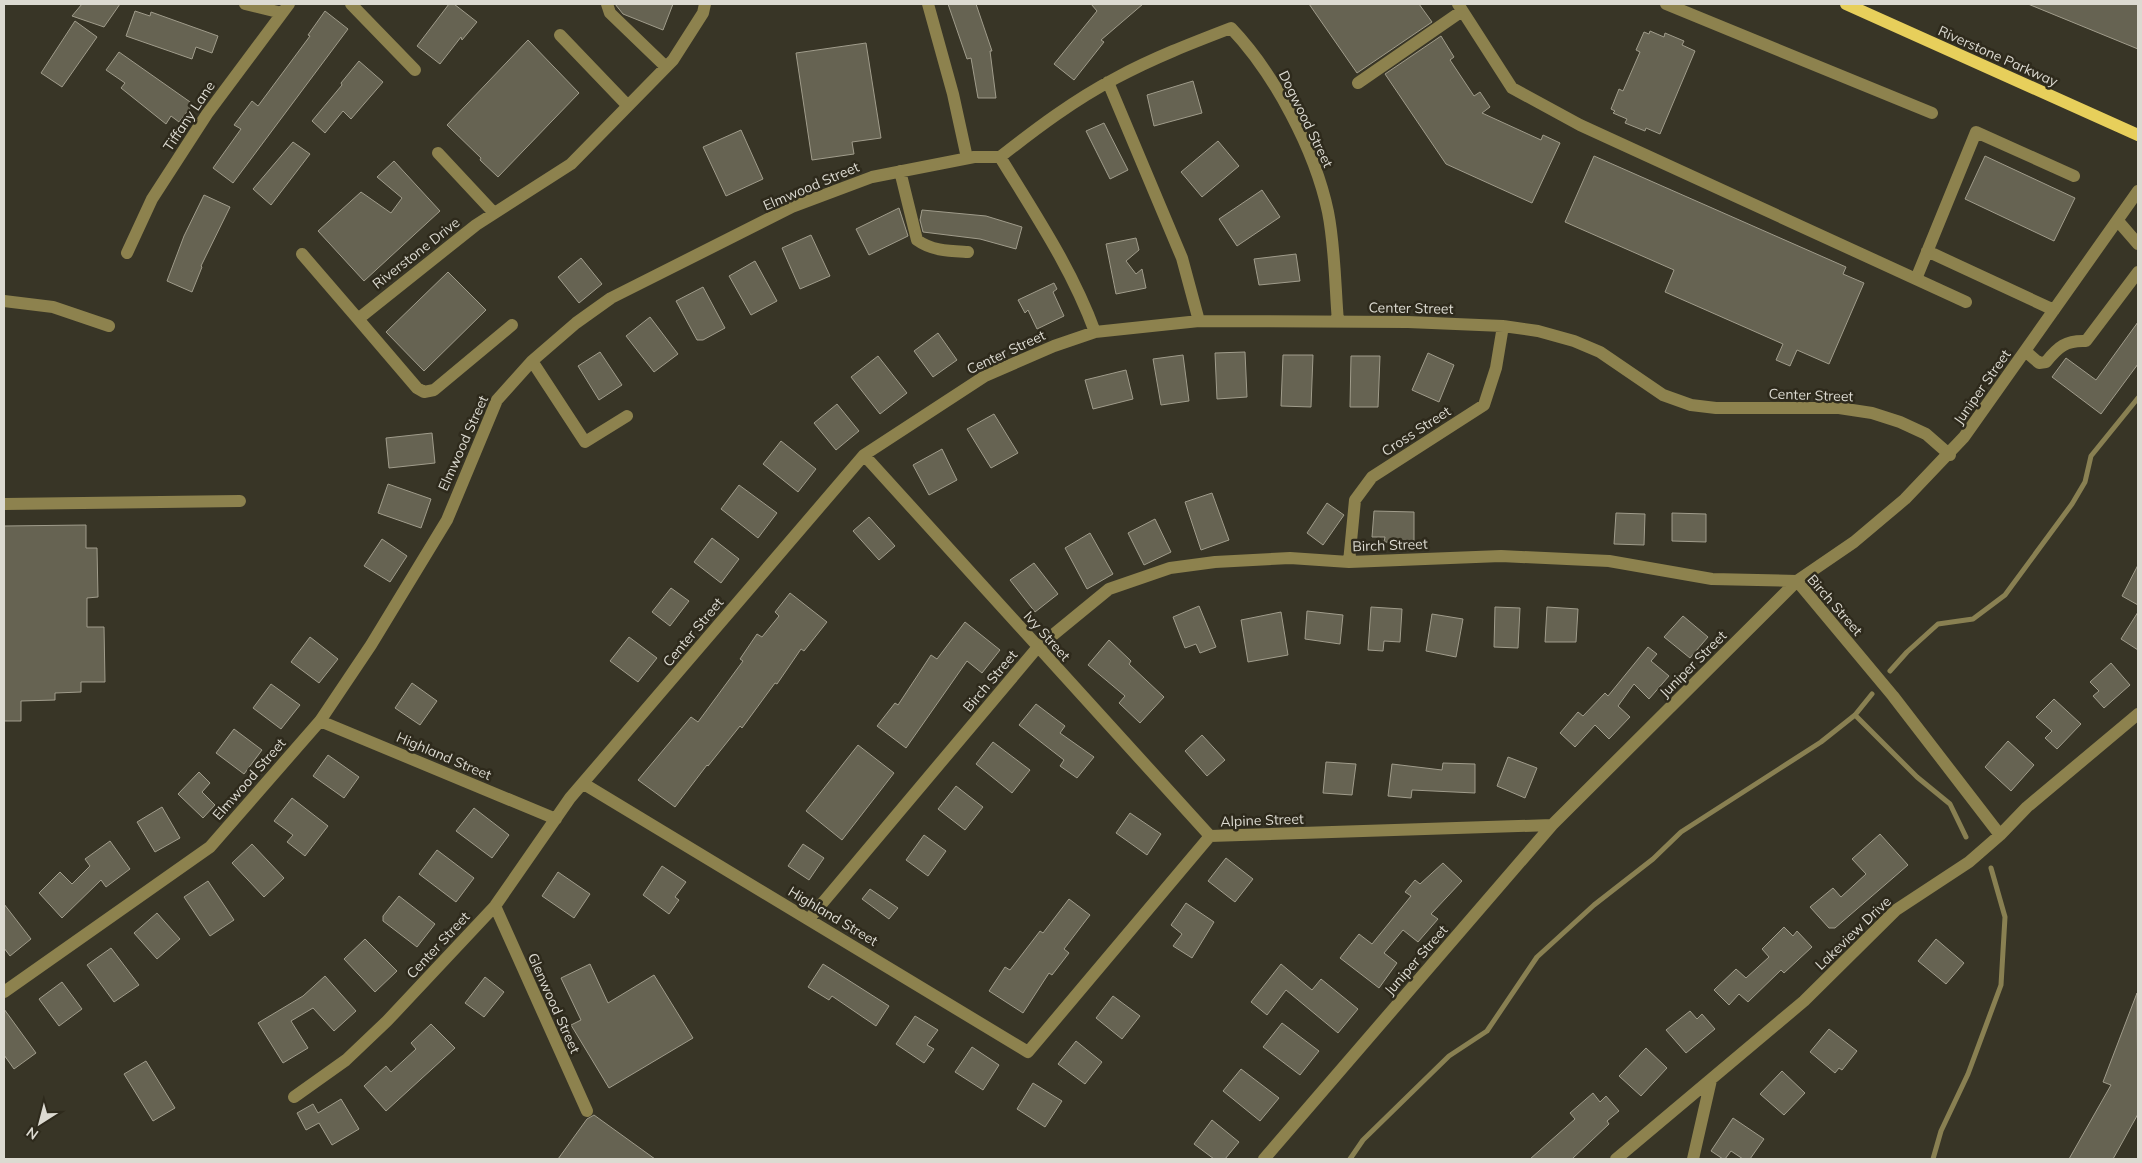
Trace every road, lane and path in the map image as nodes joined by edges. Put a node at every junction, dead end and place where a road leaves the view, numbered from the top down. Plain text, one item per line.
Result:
1 (245, 4) edge
2 (351, 4) edge
3 (607, 4) edge
4 (705, 4) edge
5 (928, 4) edge
6 (1666, 4) edge
7 (1846, 4) edge
8 (1460, 7) edge
9 (285, 8) edge
10 (560, 35) dead end
11 (666, 67) junction
12 (414, 70) dead end
13 (1108, 82) junction
14 (1358, 83) dead end
15 (628, 106) junction
16 (1932, 113) dead end
17 (2138, 135) edge
18 (438, 153) dead end
19 (1000, 157) junction
20 (967, 158) junction
21 (900, 171) junction
22 (2074, 176) dead end
23 (2138, 191) edge
24 (494, 213) junction
25 (2118, 221) junction
26 (2138, 244) edge
27 (1927, 251) junction
28 (968, 252) dead end
29 (127, 253) dead end
30 (302, 254) dead end
31 (2138, 272) edge
32 (1916, 279) junction
33 (4, 302) edge
34 (1966, 302) dead end
35 (2054, 310) junction
36 (358, 319) junction
37 (1198, 321) junction
38 (1338, 322) junction
39 (512, 325) dead end
40 (109, 326) dead end
41 (1503, 326) junction
42 (1095, 332) junction
43 (2025, 351) junction
44 (532, 361) junction
45 (627, 416) dead end
46 (864, 455) junction
47 (1950, 455) junction
48 (240, 501) dead end
49 (4, 504) edge
50 (1349, 562) junction
51 (1797, 581) junction
52 (1037, 648) junction
53 (2138, 714) edge
54 (320, 721) junction
55 (584, 784) junction
56 (556, 819) junction
57 (1552, 825) junction
58 (2000, 835) junction
59 (1210, 836) junction
60 (495, 906) junction
61 (809, 919) junction
62 (4, 992) edge
63 (1056, 1016) joint
64 (1710, 1080) junction
65 (294, 1097) dead end
66 (587, 1111) dead end
67 (1264, 1159) edge
68 (1616, 1159) edge
69 (1694, 1159) edge

1 - 9 street
2 - 12 street
3 - 11 street
4 - 11 street, Riverstone Drive
5 - 20 street
6 - 16 street
7 - 17 main road, Riverstone Parkway
8 - 14 street
8 - 32 street
9 - 29 street, Tiffany Lane
10 - 15 street
11 - 15 street, Riverstone Drive
13 - 19 street, Dogwood Street
13 - 37 street
13 - 38 street, Dogwood Street
15 - 24 street, Riverstone Drive
18 - 24 street
19 - 20 street, Elmwood Street
19 - 42 street
20 - 21 street, Elmwood Street
21 - 28 street
21 - 44 street, Elmwood Street
22 - 27 street
23 - 25 street, Juniper Street
24 - 36 street, Riverstone Drive
25 - 26 street
25 - 35 street, Juniper Street
27 - 32 street
27 - 35 street
30 - 36 street
31 - 43 street
32 - 34 street
33 - 40 street
35 - 43 street, Juniper Street
36 - 39 street
37 - 38 street, Center Street
37 - 42 street, Center Street
38 - 41 street, Center Street
41 - 47 street, Center Street
41 - 50 street, Cross Street
42 - 46 street, Center Street
43 - 47 street, Juniper Street
44 - 45 street
44 - 54 street, Elmwood Street
46 - 52 street, Ivy Street
46 - 55 street, Center Street
47 - 51 street, Juniper Street
48 - 49 street
50 - 51 street, Birch Street
50 - 52 street, Birch Street
51 - 57 street, Juniper Street
51 - 58 street, Birch Street
52 - 59 street, Ivy Street
52 - 61 street, Birch Street
53 - 58 street, Lakeview Drive
54 - 56 street, Highland Street
54 - 62 street, Elmwood Street
55 - 56 street, Center Street
55 - 61 street, Highland Street
56 - 60 street, Center Street
57 - 59 street, Alpine Street
57 - 67 street, Juniper Street
58 - 64 street, Lakeview Drive
59 - 63 street, Alpine Street
60 - 65 street, Center Street
60 - 66 street, Glenwood Street
61 - 63 street, Highland Street
64 - 68 street, Lakeview Drive
64 - 69 street

